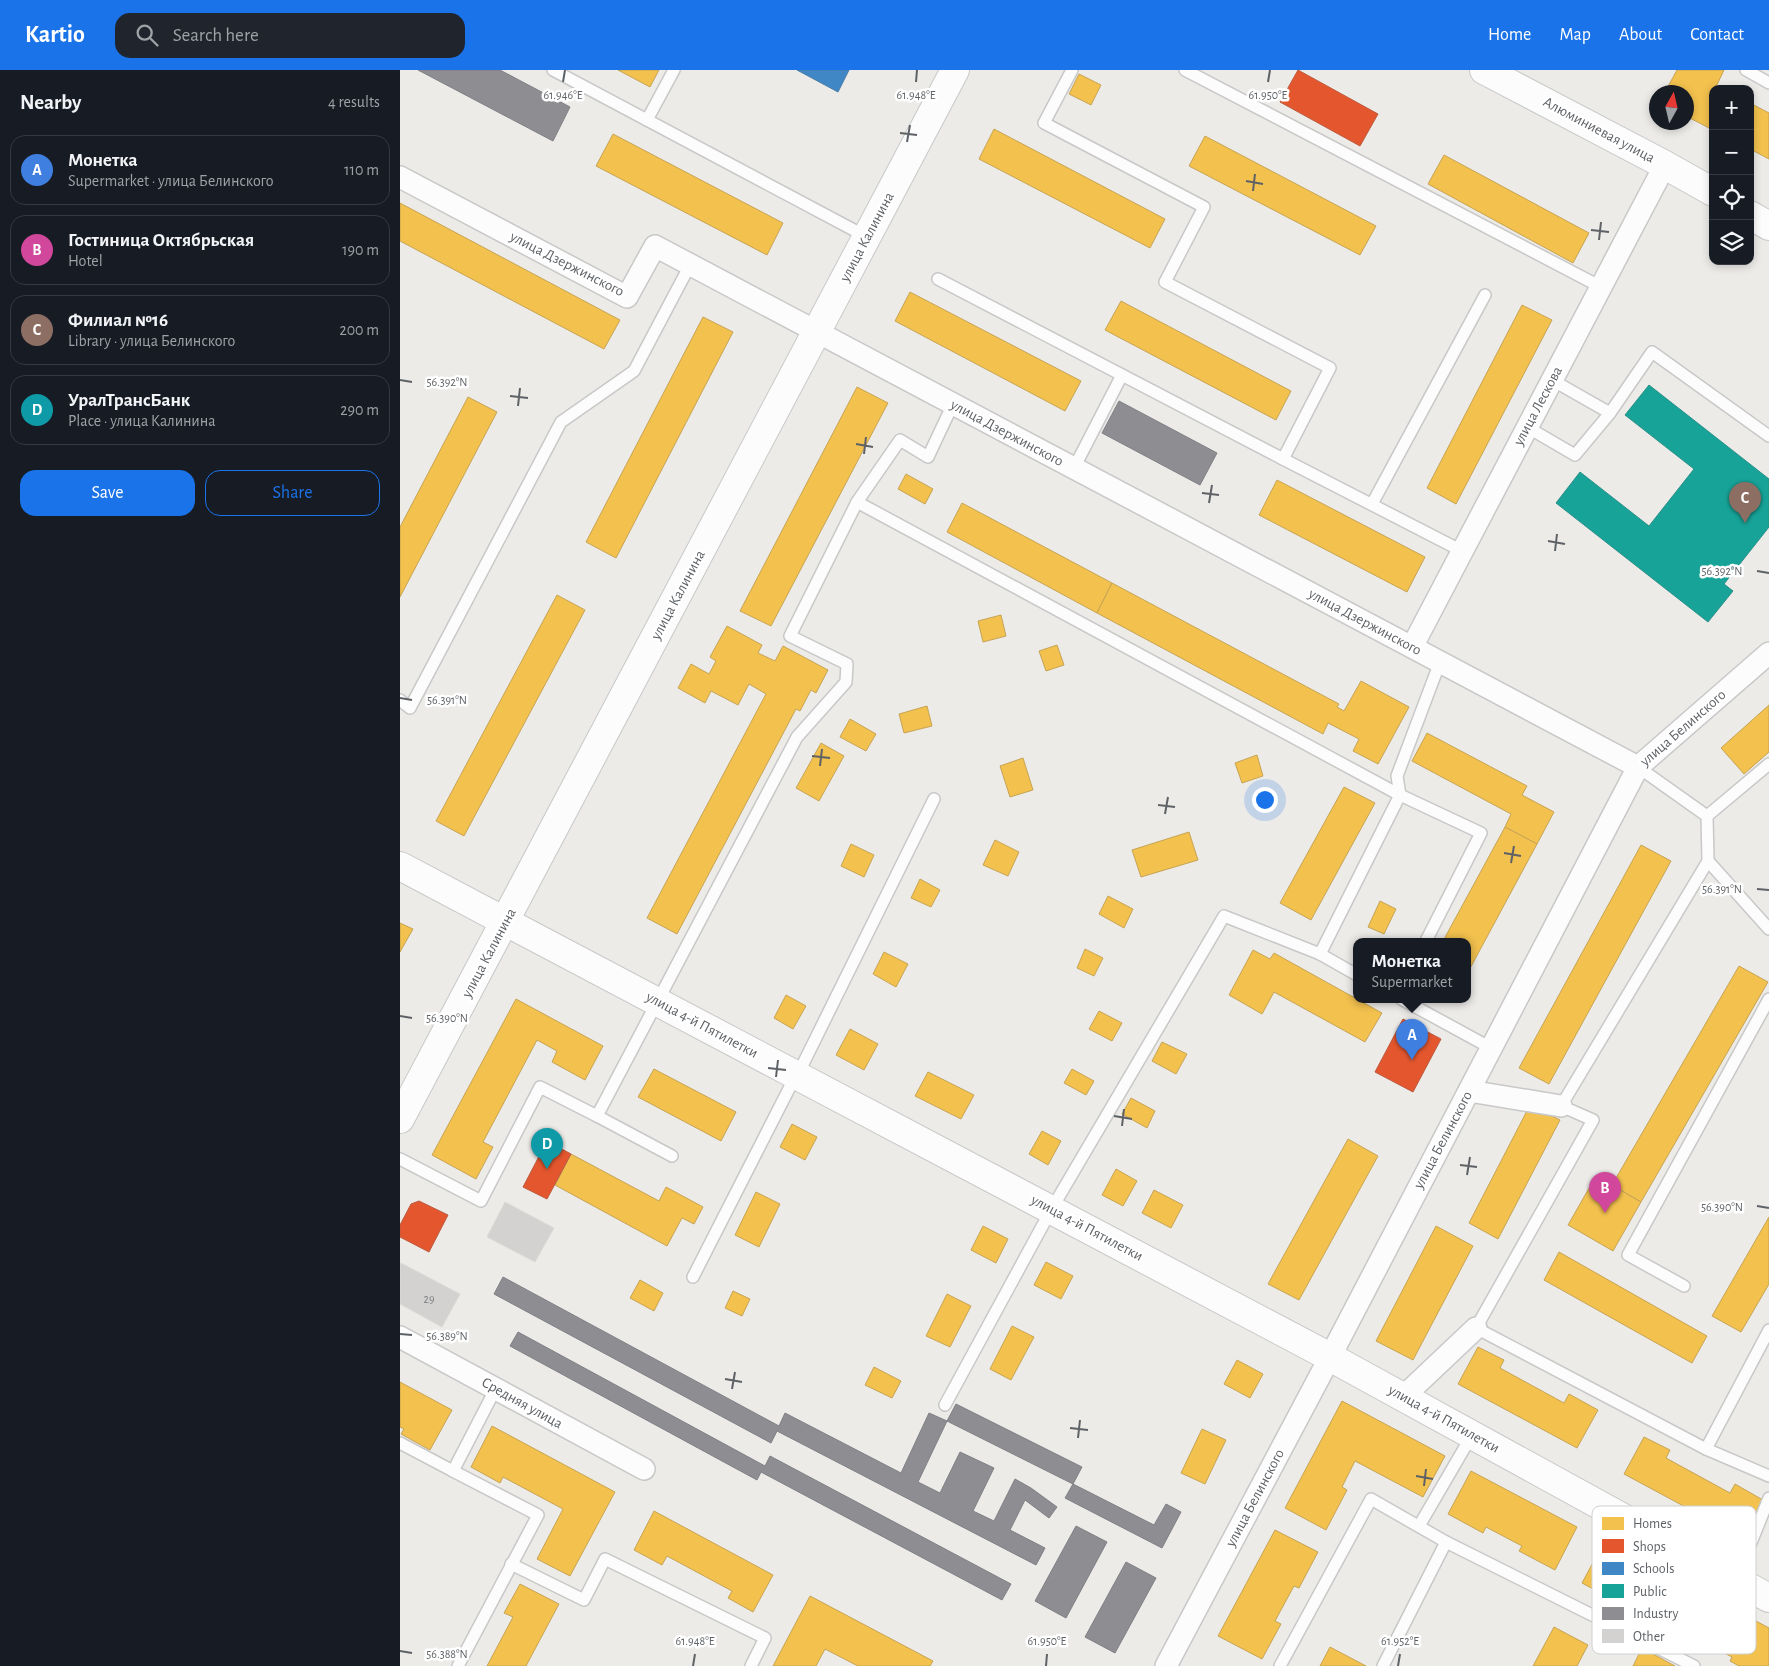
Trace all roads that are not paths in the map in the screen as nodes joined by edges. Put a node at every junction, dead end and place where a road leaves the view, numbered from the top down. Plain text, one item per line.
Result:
1 (553, 70) edge
2 (674, 70) edge
3 (956, 70) edge
4 (1072, 70) edge
5 (1185, 70) edge
6 (1484, 70) edge
7 (1746, 70) edge
8 (1769, 82) edge
9 (647, 120) junction
10 (1665, 165) junction
11 (400, 177) edge
12 (1709, 190) edge
13 (1754, 217) edge
14 (1769, 226) edge
15 (867, 237) junction
16 (690, 265) junction
17 (938, 279) dead end
18 (1601, 287) junction
19 (1485, 295) dead end
20 (816, 332) junction
21 (1122, 374) junction
22 (1552, 380) junction
23 (953, 404) junction
24 (1610, 413) junction
25 (1527, 427) junction
26 (1769, 436) edge
27 (1283, 459) junction
28 (1074, 468) junction
29 (857, 502) junction
30 (1372, 504) junction
31 (1462, 551) junction
32 (1412, 647) junction
33 (1769, 653) edge
34 (1440, 662) junction
35 (400, 700) edge
36 (1769, 764) edge
37 (1638, 767) junction
38 (1400, 795) junction
39 (934, 799) dead end
40 (1707, 816) junction
41 (1708, 861) junction
42 (400, 866) edge
43 (506, 922) junction
44 (1769, 929) edge
45 (1428, 938) edge
46 (1320, 954) junction
47 (1353, 972) edge
48 (1769, 999) edge
49 (657, 1002) junction
50 (1408, 1003) edge
51 (1491, 1048) junction
52 (796, 1075) junction
53 (1468, 1091) junction
54 (1562, 1106) junction
55 (597, 1116) junction
56 (400, 1119) edge
57 (672, 1156) dead end
58 (400, 1159) edge
59 (1051, 1210) junction
60 (693, 1277) dead end
61 (1684, 1286) dead end
62 (1476, 1328) junction
63 (1769, 1330) edge
64 (400, 1336) edge
65 (1330, 1357) junction
66 (496, 1388) junction
67 (1403, 1397) junction
68 (944, 1405) dead end
69 (1472, 1435) junction
70 (400, 1443) edge
71 (1706, 1449) junction
72 (644, 1469) dead end
73 (453, 1471) junction
74 (1769, 1476) edge
75 (1769, 1498) edge
76 (1601, 1506) edge
77 (1419, 1526) junction
78 (1756, 1530) edge
79 (1446, 1542) junction
80 (512, 1564) junction
81 (1756, 1591) edge
82 (1769, 1598) edge
83 (1592, 1615) edge
84 (1670, 1654) edge
85 (458, 1666) edge
86 (751, 1666) edge
87 (1166, 1666) edge
88 (1280, 1666) edge
89 (1383, 1666) edge
90 (1694, 1666) edge

1 - 9 lane
2 - 9 lane
3 - 15 street, улица Калинина
4 - 27 lane
5 - 18 lane
6 - 10 street, Алюминиевая улица
7 - 8 lane
9 - 15 lane
10 - 12 street, Алюминиевая улица
10 - 18 street, улица Лескова
11 - 16 street, улица Дзержинского
13 - 14 street
15 - 20 street, улица Калинина
16 - 20 street, улица Дзержинского
16 - 35 lane
17 - 21 lane
18 - 22 street, улица Лескова
19 - 30 lane
20 - 23 street, улица Дзержинского
20 - 43 street, улица Калинина
21 - 27 lane
21 - 28 lane
22 - 24 lane
22 - 25 street, улица Лескова
23 - 28 street, улица Дзержинского
23 - 29 lane
24 - 25 lane
24 - 26 lane
25 - 31 street, улица Лескова
27 - 30 lane
28 - 32 street, улица Дзержинского
29 - 38 lane
29 - 49 lane
30 - 31 lane
31 - 32 street, улица Лескова
32 - 34 street, улица Дзержинского
33 - 37 street, улица Белинского
34 - 37 street, улица Дзержинского
34 - 38 lane
36 - 40 lane
37 - 40 lane
37 - 51 street, улица Белинского
38 - 45 lane
38 - 46 lane
39 - 52 lane
40 - 41 lane
41 - 44 lane
41 - 54 lane
42 - 43 street, улица 4-й Пятилетки
43 - 49 street, улица 4-й Пятилетки
43 - 56 street, улица Калинина
46 - 47 lane
46 - 59 lane
48 - 61 lane
49 - 52 street, улица 4-й Пятилетки
49 - 55 lane
50 - 51 lane
51 - 53 street, улица Белинского
52 - 59 street, улица 4-й Пятилетки
52 - 60 lane
53 - 54 street
53 - 65 street, улица Белинского
54 - 62 lane
55 - 57 lane
55 - 58 lane
59 - 65 street, улица 4-й Пятилетки
59 - 68 lane
62 - 67 street
62 - 71 lane
63 - 71 lane
64 - 66 street, Средняя улица
65 - 67 street, улица 4-й Пятилетки
65 - 87 street, улица Белинского
66 - 72 street, Средняя улица
66 - 73 lane
67 - 69 street, улица 4-й Пятилетки
69 - 76 street, улица 4-й Пятилетки
69 - 77 lane
70 - 73 lane
71 - 74 lane
73 - 80 lane
75 - 78 lane
77 - 79 lane
77 - 88 lane
79 - 83 lane
79 - 89 lane
80 - 85 lane
80 - 86 lane
81 - 82 street, улица 4-й Пятилетки
84 - 90 lane

